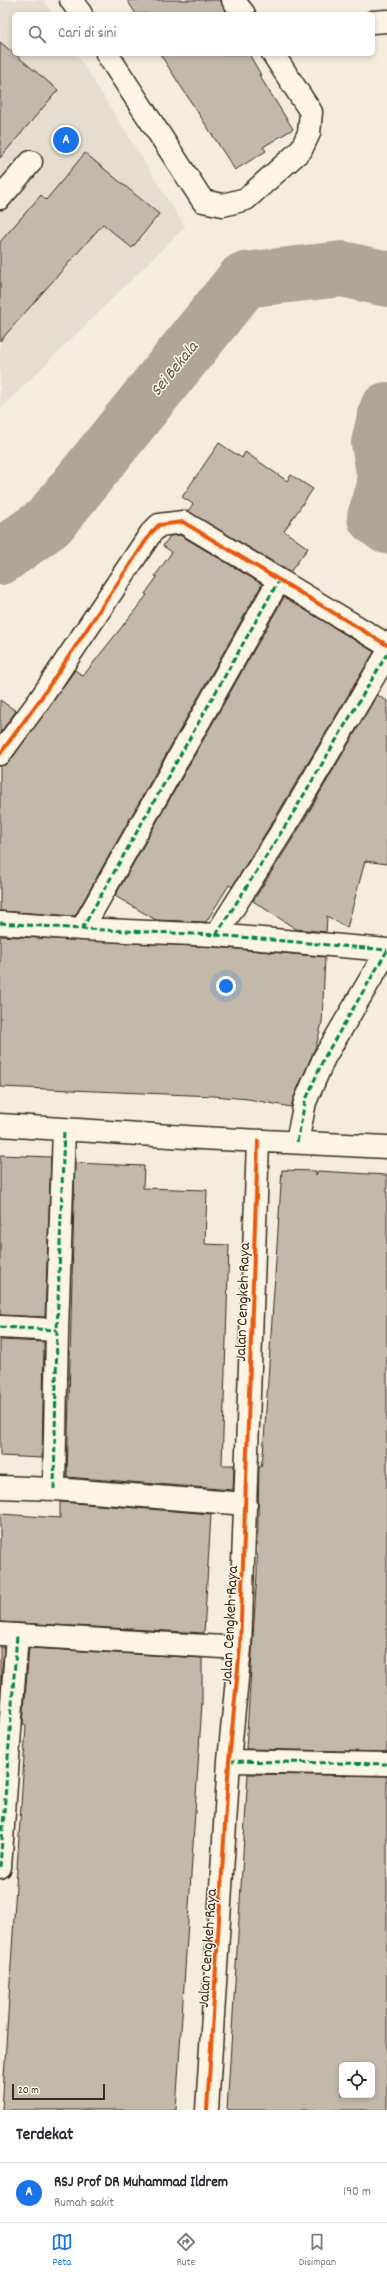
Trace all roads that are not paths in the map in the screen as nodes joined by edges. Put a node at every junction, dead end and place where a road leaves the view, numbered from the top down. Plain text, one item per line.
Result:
1 (71, 0) edge
2 (233, 0) edge
3 (80, 12) edge
4 (242, 12) edge
5 (387, 21) edge
6 (375, 22) edge
7 (108, 56) edge
8 (274, 56) edge
9 (31, 162) dead end
10 (0, 198) edge
11 (279, 580) junction
12 (387, 646) edge
13 (387, 654) edge
14 (0, 754) edge
15 (0, 923) edge
16 (82, 929) junction
17 (216, 935) junction
18 (387, 951) edge
19 (0, 1125) edge
20 (64, 1130) junction
21 (258, 1141) junction
22 (297, 1142) junction
23 (387, 1147) edge
24 (0, 1327) edge
25 (57, 1330) junction
26 (0, 1487) edge
27 (54, 1490) junction
28 (246, 1504) junction
29 (9, 1635) edge
30 (240, 1648) junction
31 (229, 1761) junction
32 (387, 1764) edge
33 (2, 1816) edge
34 (0, 1867) edge
35 (208, 2110) edge

1 - 3 street
2 - 4 street
5 - 6 street
7 - 8 street
9 - 10 street
11 - 12 street
11 - 14 street
11 - 16 street
13 - 17 street
15 - 16 street
16 - 17 street
17 - 18 street
18 - 22 street
19 - 20 street
20 - 21 street
20 - 25 street
21 - 22 street
21 - 28 street, Jalan Cengkeh Raya
22 - 23 street
24 - 25 street
25 - 27 street
26 - 27 street
27 - 28 street
28 - 30 street, Jalan Cengkeh Raya
29 - 30 street
29 - 33 street
30 - 31 street, Jalan Cengkeh Raya
31 - 32 street
31 - 35 street, Jalan Cengkeh Raya
33 - 34 street

